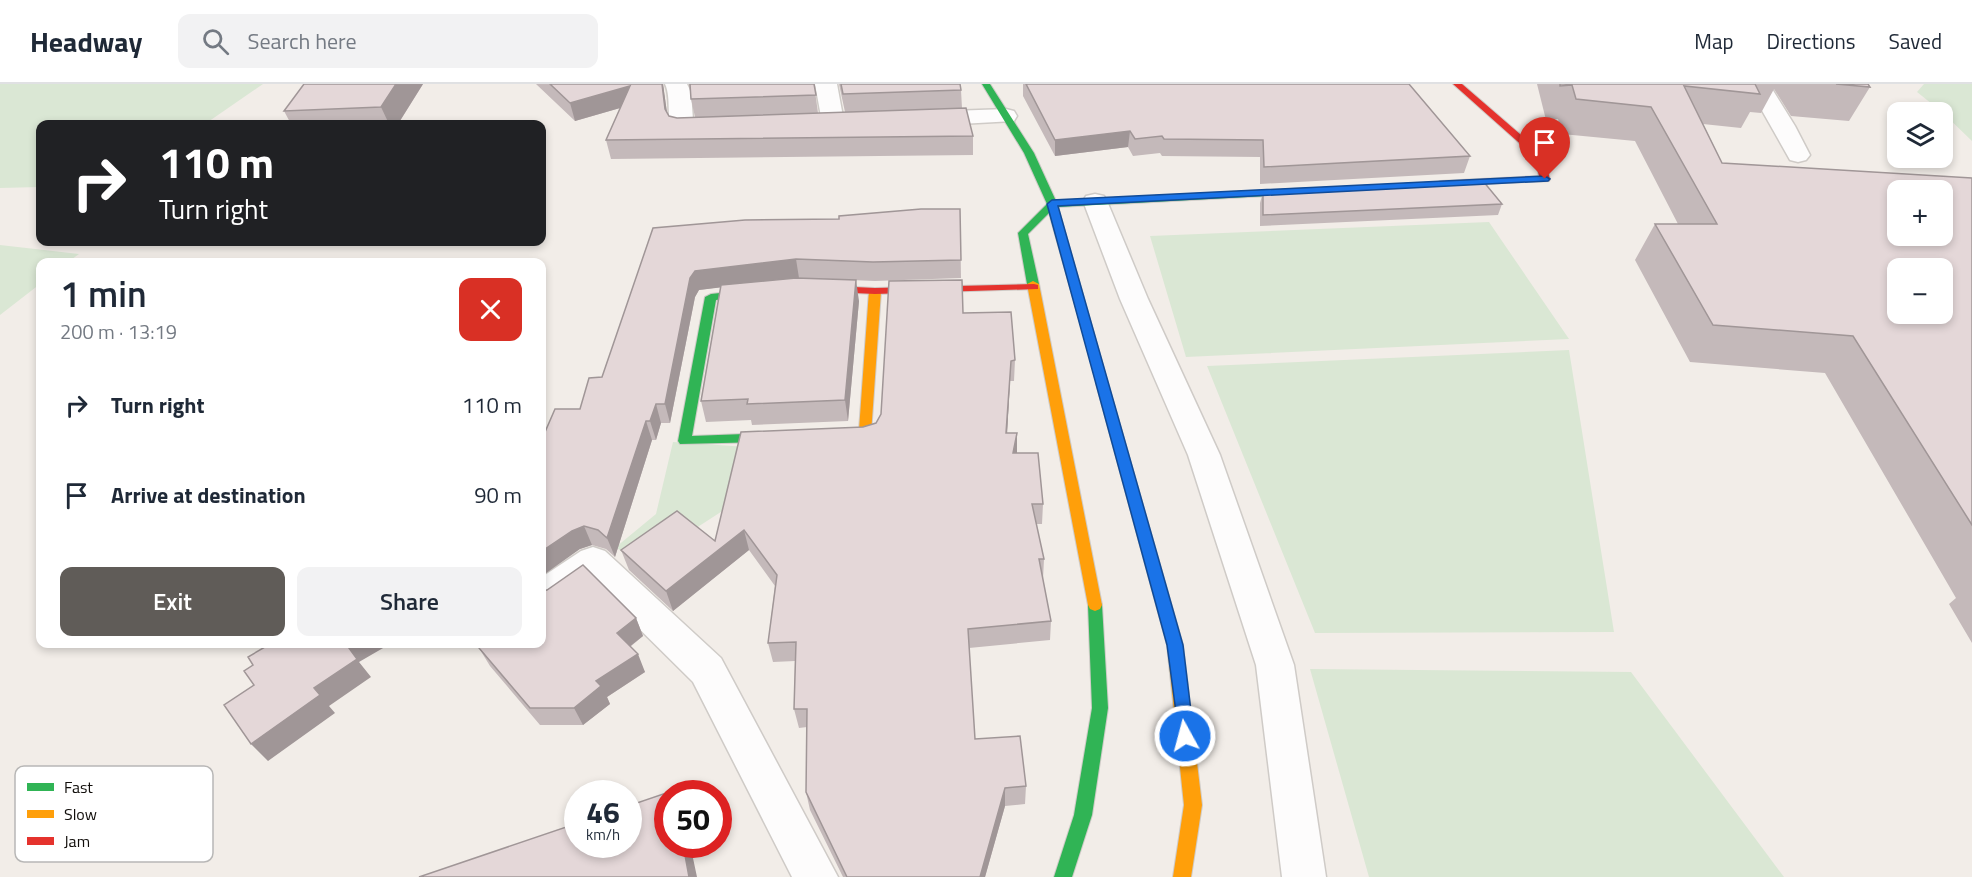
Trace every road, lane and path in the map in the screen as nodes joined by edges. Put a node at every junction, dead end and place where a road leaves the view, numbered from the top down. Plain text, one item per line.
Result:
1 (676, 84) edge
2 (826, 84) edge
3 (986, 84) edge
4 (1456, 84) edge
5 (1758, 84) edge
6 (1006, 116) junction
7 (902, 120) edge
8 (856, 121) edge
9 (833, 122) junction
10 (810, 123) edge
11 (740, 125) edge
12 (1798, 155) dead end
13 (1426, 185) edge
14 (1320, 190) edge
15 (1095, 201) junction
16 (1052, 204) junction
17 (1034, 287) junction
18 (798, 288) edge
19 (777, 290) edge
20 (875, 291) junction
21 (546, 593) edge
22 (816, 877) edge
23 (1063, 877) edge
24 (1182, 877) edge
25 (1304, 877) edge

1 - 11 street
2 - 9 street
3 - 6 street
4 - 13 street
5 - 12 street
6 - 7 street
6 - 16 street
8 - 9 street
9 - 10 street
14 - 15 street
15 - 16 street
15 - 25 street
16 - 17 street
16 - 24 street
17 - 20 street
17 - 23 street
18 - 20 street
19 - 20 street
21 - 22 street

